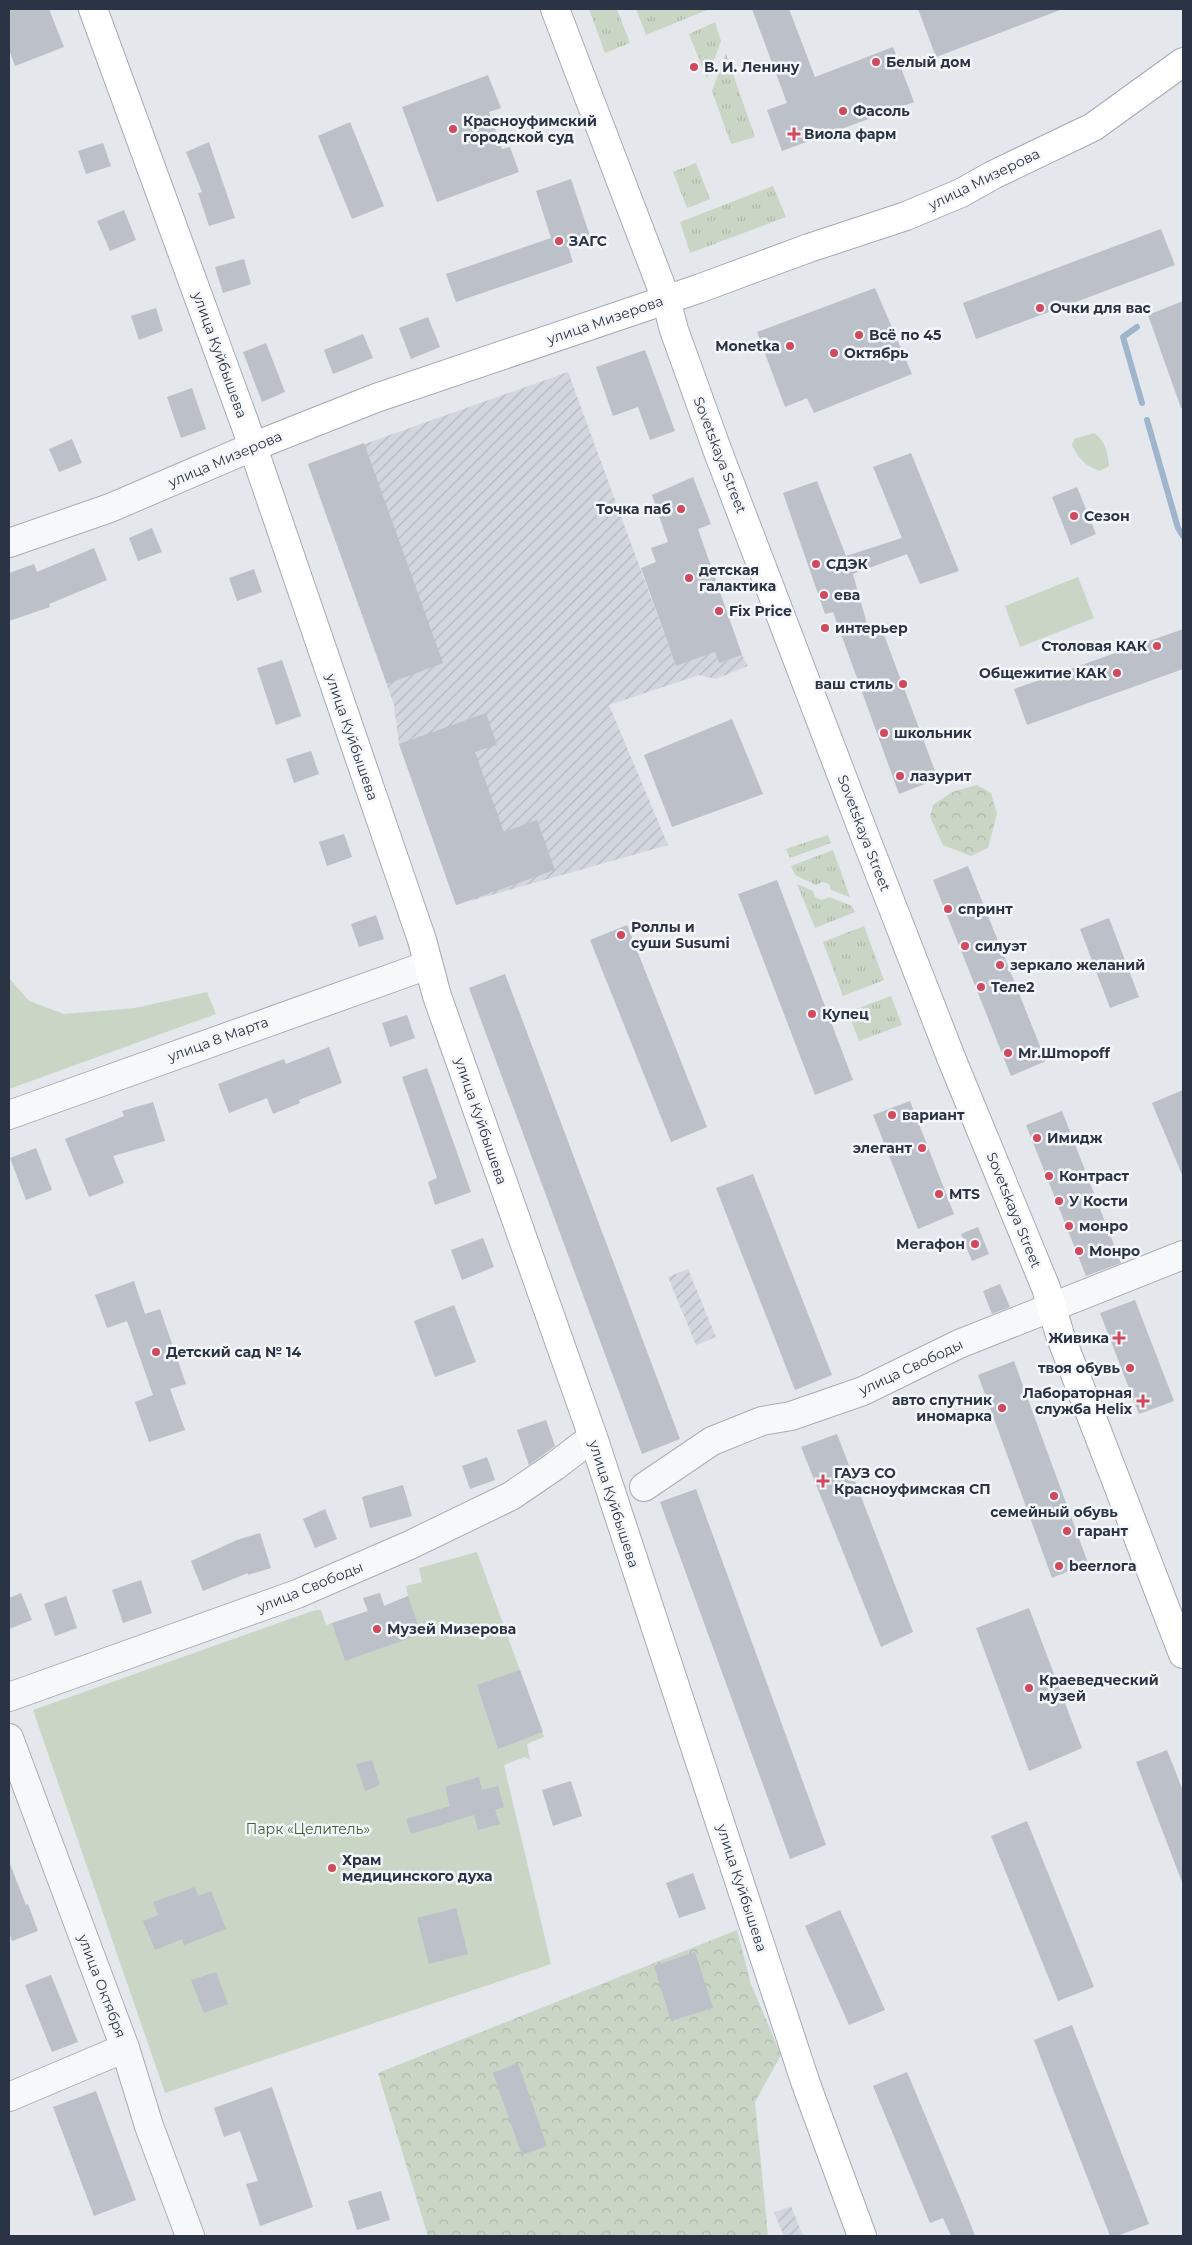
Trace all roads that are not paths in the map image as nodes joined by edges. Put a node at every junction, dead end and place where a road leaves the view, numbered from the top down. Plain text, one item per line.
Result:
1 (93, 9) edge
2 (555, 9) edge
3 (1183, 62) edge
4 (666, 299) junction
5 (252, 447) junction
6 (9, 542) edge
7 (428, 965) junction
8 (9, 1115) edge
9 (1183, 1255) edge
10 (1052, 1306) junction
11 (592, 1437) junction
12 (644, 1487) dead end
13 (1183, 1654) edge
14 (9, 1697) edge
15 (9, 1738) edge
16 (125, 2048) junction
17 (9, 2097) edge
18 (190, 2236) edge
19 (862, 2236) edge

1 - 5 main road, улица Куйбышева
2 - 4 main road, Sovetskaya Street
3 - 4 main road, улица Мизерова
4 - 5 main road, улица Мизерова
4 - 10 main road, Sovetskaya Street
5 - 6 street, улица Мизерова
5 - 7 main road, улица Куйбышева
7 - 8 street, улица 8 Марта
7 - 11 main road, улица Куйбышева
9 - 10 street, улица Свободы
10 - 12 street, улица Свободы
10 - 13 main road, Sovetskaya Street
11 - 14 street, улица Свободы
11 - 19 main road, улица Куйбышева
15 - 16 street, улица Октября
16 - 17 street
16 - 18 street, улица Октября

